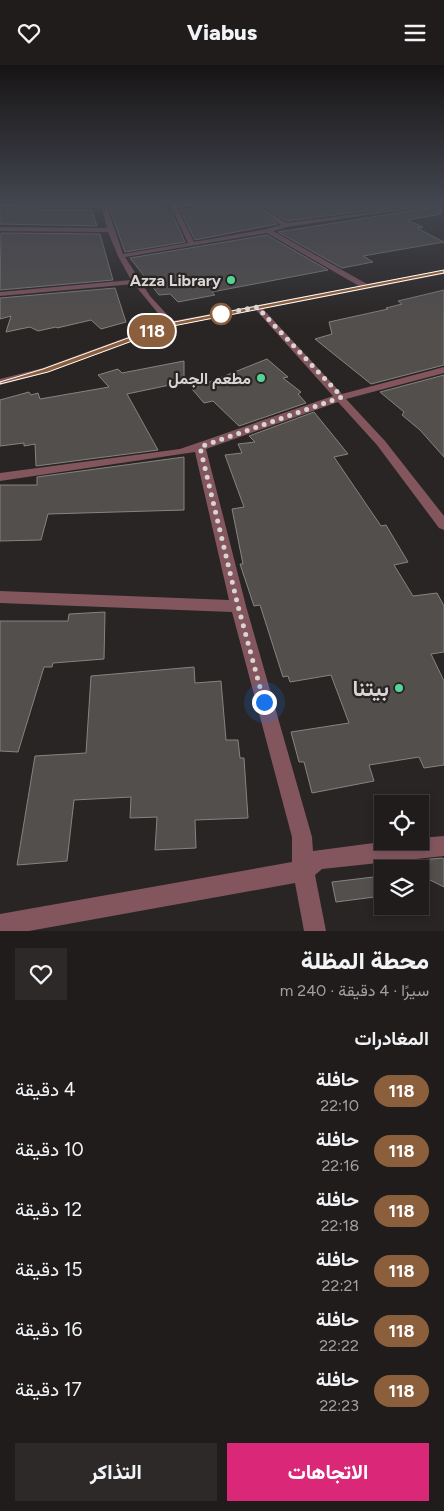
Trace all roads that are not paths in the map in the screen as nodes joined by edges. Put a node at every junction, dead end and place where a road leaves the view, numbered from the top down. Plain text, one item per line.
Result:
1 (117, 244) edge
2 (190, 244) edge
3 (291, 244) edge
4 (120, 256) junction
5 (444, 272) edge
6 (135, 282) junction
7 (366, 287) junction
8 (0, 294) edge
9 (257, 307) junction
10 (171, 324) junction
11 (444, 370) edge
12 (0, 382) edge
13 (342, 397) junction
14 (200, 447) junction
15 (0, 477) edge
16 (444, 525) edge
17 (0, 597) edge
18 (238, 606) junction
19 (444, 846) edge
20 (302, 871) junction
21 (0, 925) edge
22 (315, 931) edge

1 - 4 street
2 - 4 street
3 - 7 street
4 - 6 street
5 - 7 street
6 - 8 street
6 - 10 street
7 - 9 street
9 - 10 street
9 - 13 street
10 - 12 street
11 - 13 street
13 - 14 street
13 - 16 street
14 - 15 street
14 - 18 street
17 - 18 street
18 - 20 street
19 - 20 street
20 - 21 street
20 - 22 street

